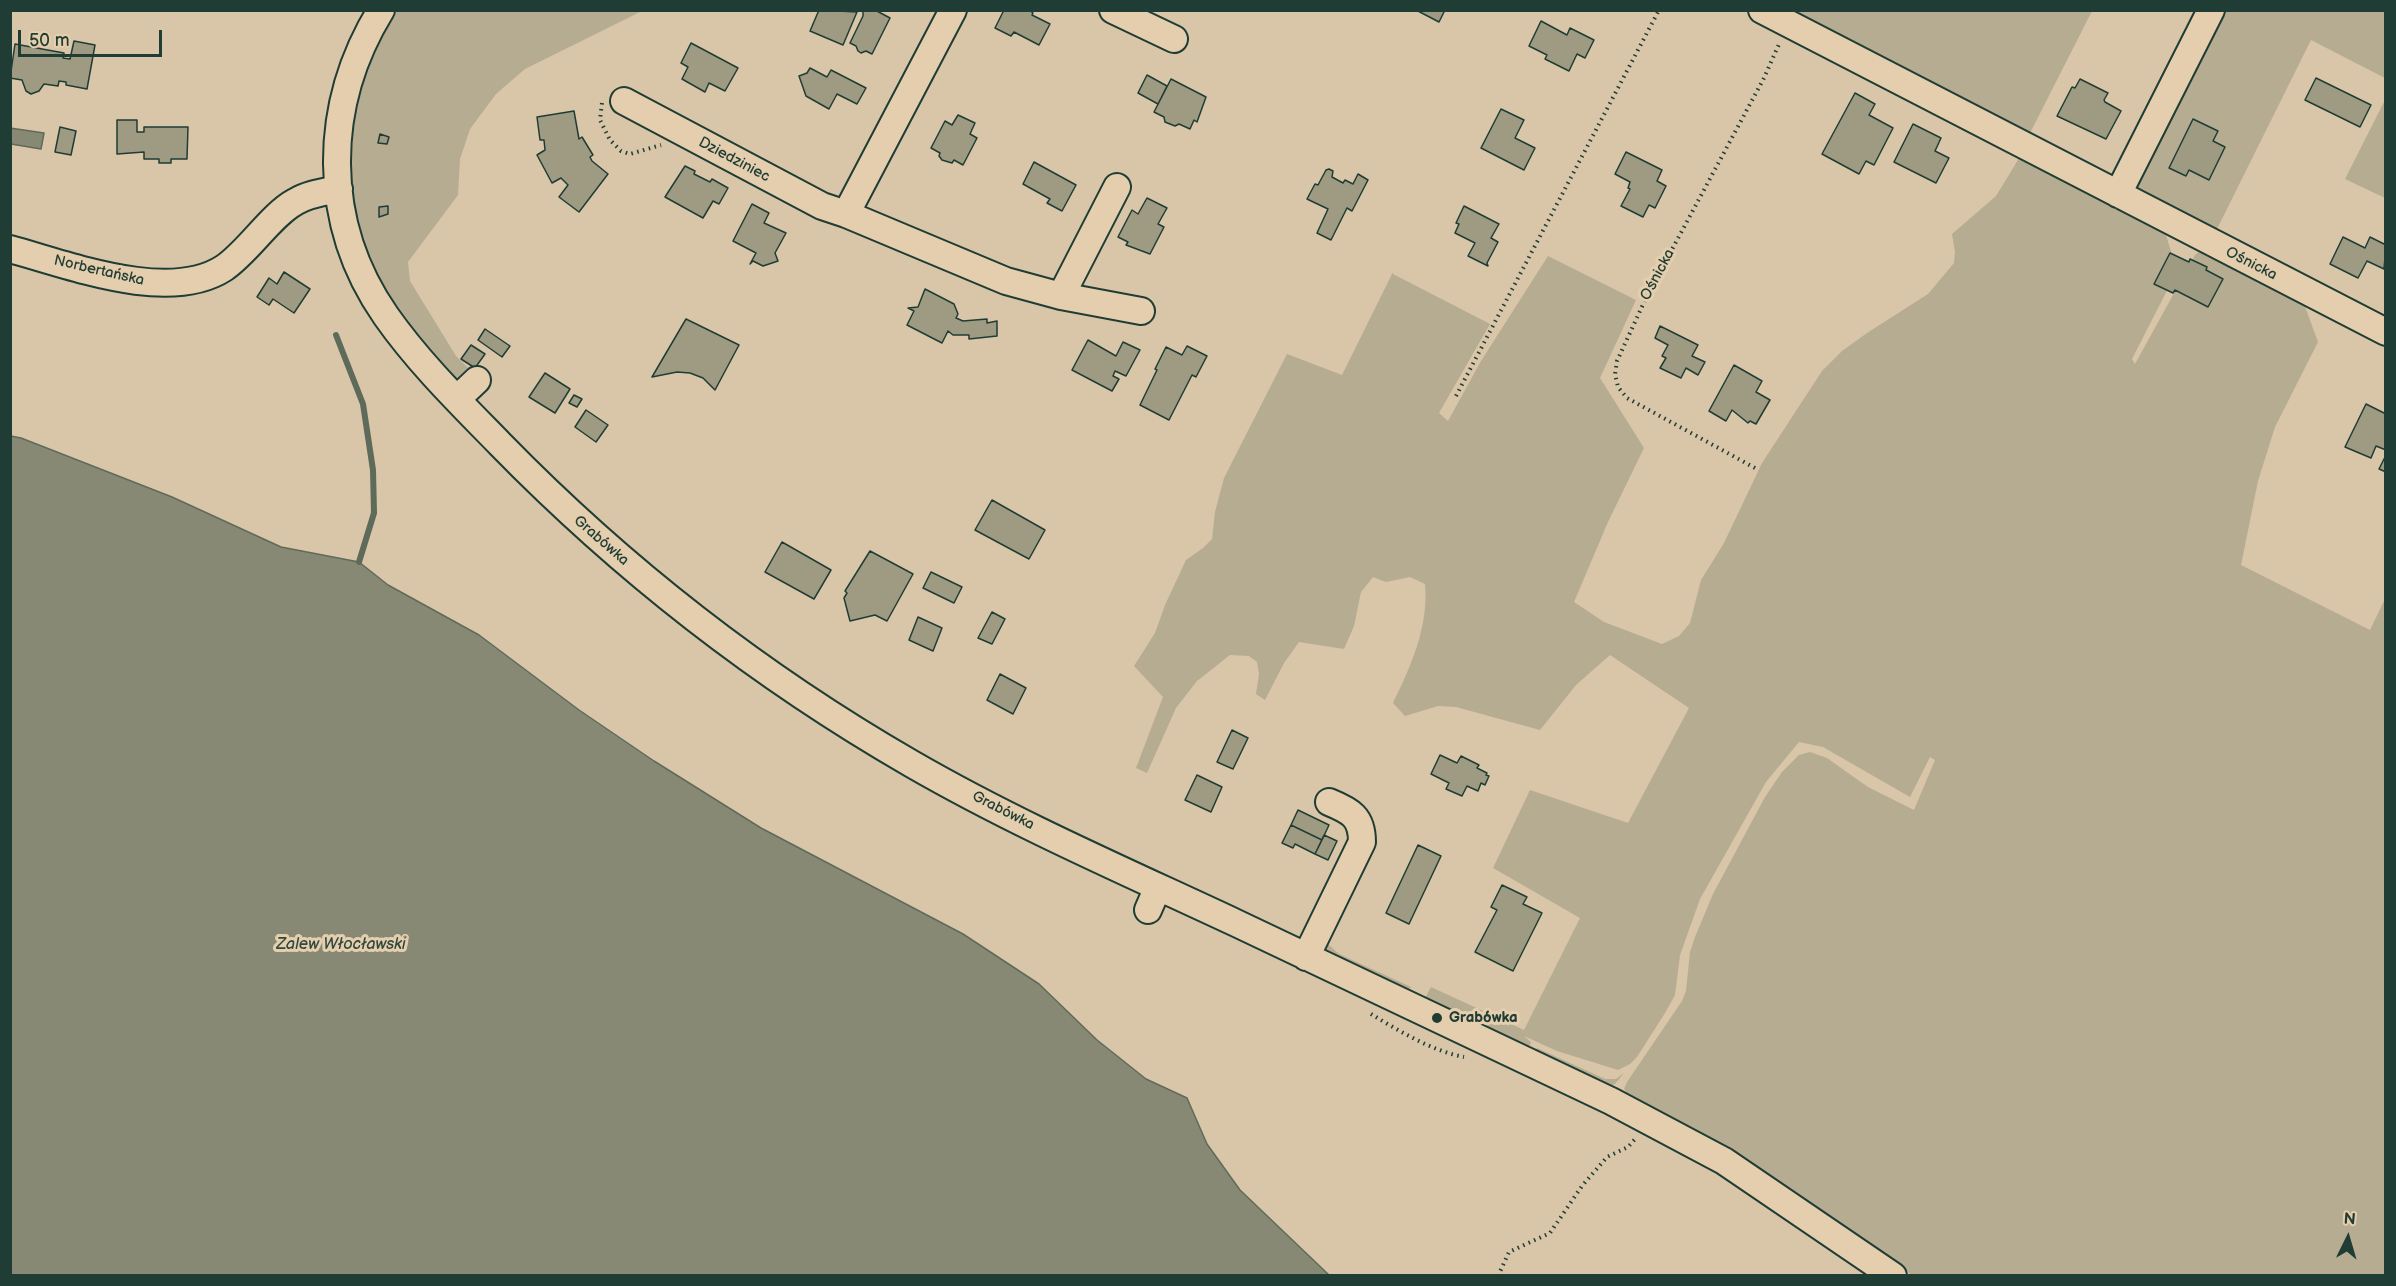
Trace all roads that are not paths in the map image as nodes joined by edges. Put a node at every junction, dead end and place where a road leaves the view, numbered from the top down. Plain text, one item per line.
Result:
1 (381, 10) edge
2 (953, 10) edge
3 (1113, 10) edge
4 (1762, 10) edge
5 (2211, 10) edge
6 (1174, 39) dead end
7 (624, 101) dead end
8 (1117, 187) dead end
9 (339, 189) junction
10 (2118, 194) junction
11 (846, 214) junction
12 (10, 249) edge
13 (1060, 296) junction
14 (1142, 311) dead end
15 (2385, 332) edge
16 (477, 380) dead end
17 (457, 399) junction
18 (1329, 802) dead end
19 (1158, 887) junction
20 (1148, 910) dead end
21 (1306, 957) junction
22 (1893, 1275) edge

1 - 9 street, Grabówka
2 - 11 street
3 - 6 street
4 - 10 street, Ośnicka
5 - 10 street
7 - 11 street, Dziedziniec
8 - 13 street
9 - 12 street, Norbertańska
9 - 17 street, Grabówka
10 - 15 street, Ośnicka
11 - 13 street, Dziedziniec
13 - 14 street, Dziedziniec
16 - 17 street
17 - 19 street, Grabówka
18 - 21 street
19 - 20 street
19 - 21 street, Grabówka
21 - 22 street, Grabówka

